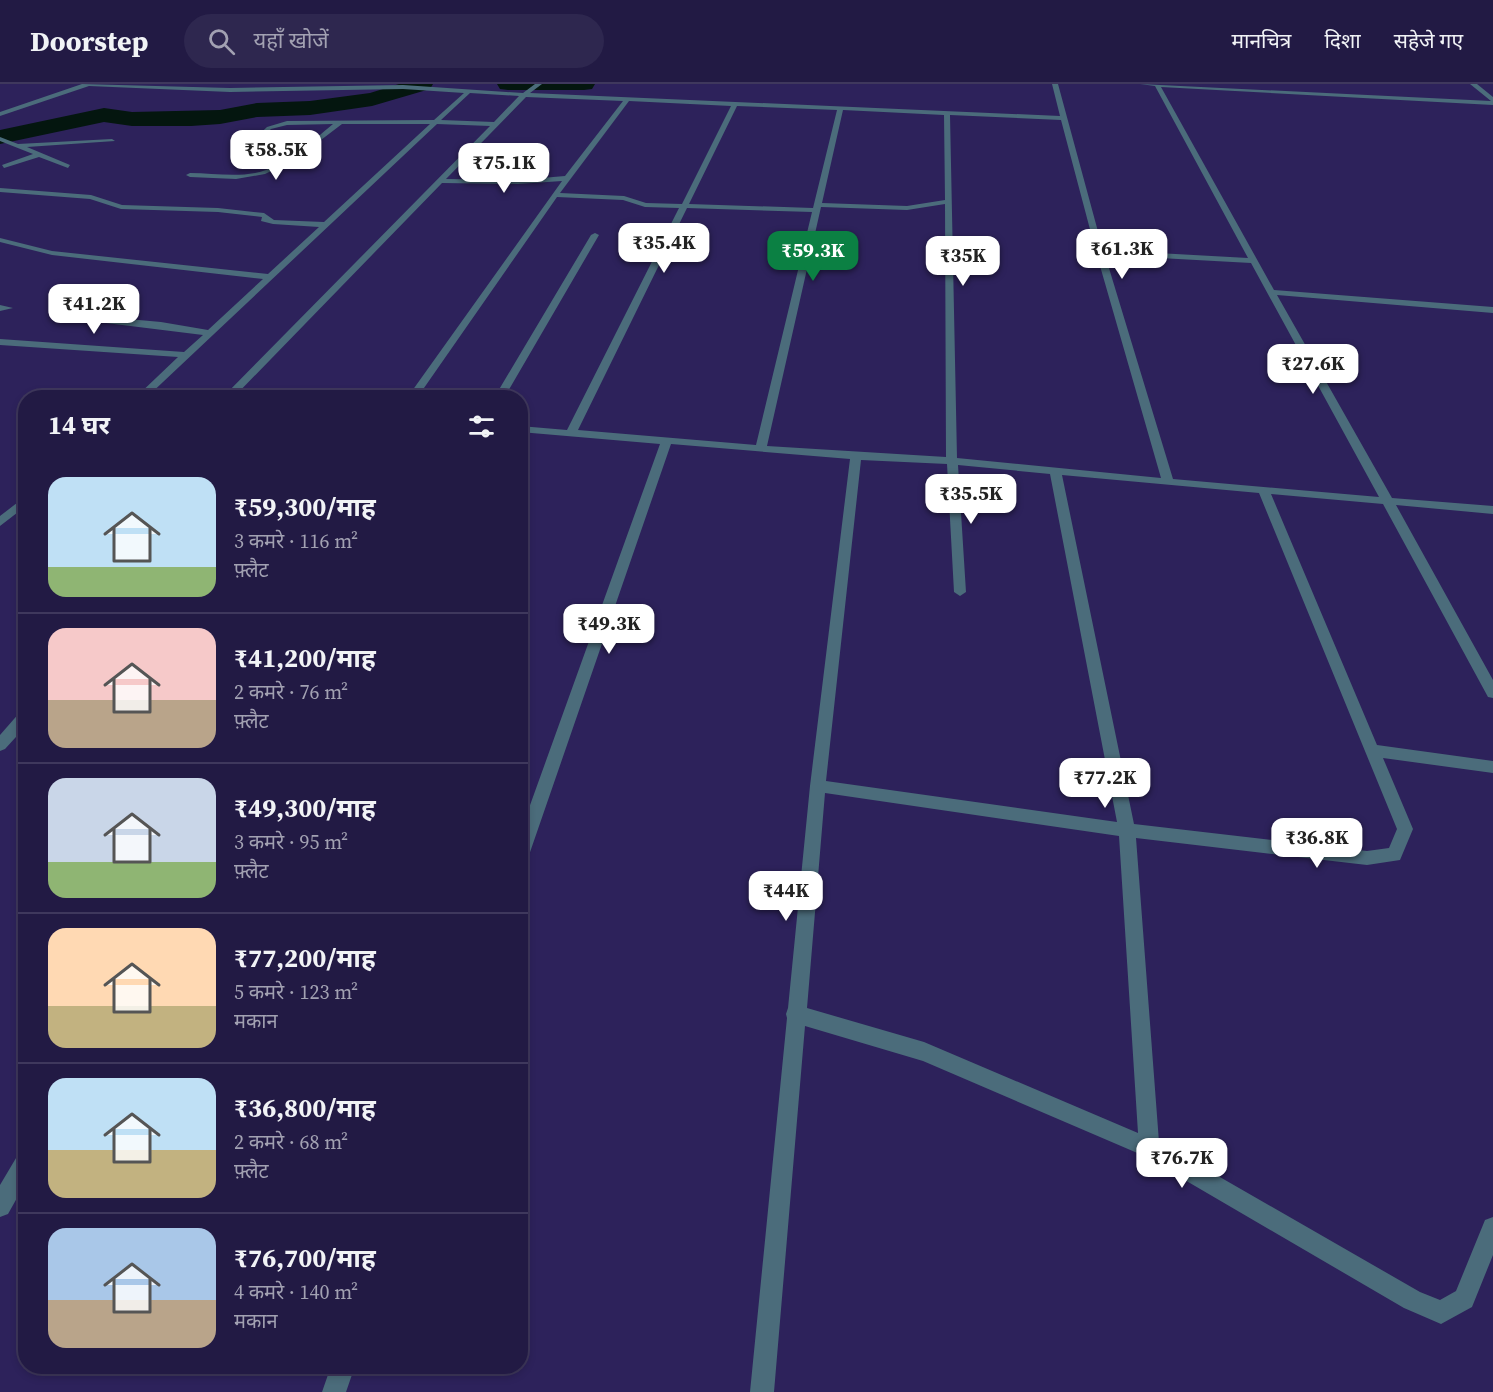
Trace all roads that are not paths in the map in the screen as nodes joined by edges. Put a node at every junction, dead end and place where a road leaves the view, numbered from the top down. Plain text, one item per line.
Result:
1 (87, 84) edge
2 (1055, 84) edge
3 (1143, 84) edge
4 (1473, 84) edge
5 (1157, 85) edge
6 (149, 86) edge
7 (292, 86) edge
8 (537, 86) edge
9 (468, 92) junction
10 (524, 96) junction
11 (627, 100) junction
12 (1493, 101) edge
13 (735, 104) junction
14 (0, 107) edge
15 (25, 108) junction
16 (840, 109) junction
17 (947, 113) junction
18 (0, 114) edge
19 (1065, 118) junction
20 (340, 122) junction
21 (438, 122) junction
22 (496, 124) junction
23 (2, 141) edge
24 (112, 141) dead end
25 (253, 143) dead end
26 (15, 146) junction
27 (38, 155) junction
28 (2, 166) edge
29 (68, 166) dead end
30 (25, 170) dead end
31 (190, 175) dead end
32 (567, 178) junction
33 (439, 181) junction
34 (0, 190) edge
35 (555, 195) junction
36 (948, 202) junction
37 (684, 206) junction
38 (817, 208) junction
39 (327, 225) junction
40 (595, 235) dead end
41 (2, 243) edge
42 (1100, 252) junction
43 (1253, 261) junction
44 (268, 277) junction
45 (1270, 292) junction
46 (1493, 310) edge
47 (106, 320) dead end
48 (210, 333) junction
49 (0, 342) edge
50 (187, 355) junction
51 (149, 390) edge
52 (235, 390) edge
53 (418, 390) edge
54 (504, 390) edge
55 (528, 430) edge
56 (571, 433) junction
57 (667, 441) junction
58 (761, 448) junction
59 (856, 456) junction
60 (952, 461) junction
61 (1055, 470) junction
62 (1168, 482) junction
63 (1263, 489) junction
64 (1390, 501) junction
65 (18, 506) edge
66 (1493, 510) edge
67 (0, 522) edge
68 (960, 592) dead end
69 (1493, 693) edge
70 (18, 724) edge
71 (0, 745) edge
72 (1371, 750) junction
73 (1493, 767) edge
74 (818, 786) junction
75 (1127, 830) junction
76 (528, 835) edge
77 (795, 1014) junction
78 (1149, 1148) junction
79 (18, 1174) edge
80 (0, 1206) edge
81 (1493, 1228) edge
82 (340, 1374) edge
83 (334, 1392) edge
84 (762, 1392) edge

1 - 6 street
1 - 15 street
2 - 19 street
3 - 5 street
4 - 12 street
5 - 12 street
5 - 43 street
6 - 7 street
7 - 9 street
8 - 10 street
9 - 10 street
9 - 21 street
10 - 11 street
10 - 22 street
11 - 13 street
11 - 32 street
13 - 16 street
13 - 37 street
14 - 15 street
15 - 18 street
16 - 17 street
16 - 38 street
17 - 19 street
17 - 36 street
19 - 42 street
20 - 21 street
20 - 25 street
20 - 31 street
21 - 22 street
21 - 39 street
22 - 33 street
23 - 26 street
24 - 26 street
26 - 27 street
27 - 28 street
27 - 29 street
28 - 30 street
32 - 33 street
32 - 35 street
33 - 52 street
34 - 39 street
35 - 37 street
35 - 53 street
36 - 38 street
36 - 60 street
37 - 38 street
37 - 56 street
38 - 58 street
39 - 44 street
40 - 54 street
41 - 44 street
42 - 43 street
42 - 62 street
43 - 45 street
44 - 48 street
45 - 46 street
45 - 64 street
47 - 48 street
48 - 50 street
49 - 50 street
50 - 51 street
55 - 56 street
56 - 57 street
57 - 58 street
57 - 76 street
58 - 59 street
59 - 60 street
59 - 74 street
60 - 61 street
60 - 68 street
61 - 62 street
61 - 75 street
62 - 63 street
63 - 64 street
63 - 72 street
64 - 66 street
64 - 69 street
65 - 67 street
70 - 71 street
72 - 73 street
72 - 75 street
74 - 75 street
74 - 77 street
75 - 78 street
77 - 78 street
77 - 84 street
78 - 81 street
79 - 80 street
82 - 83 street

